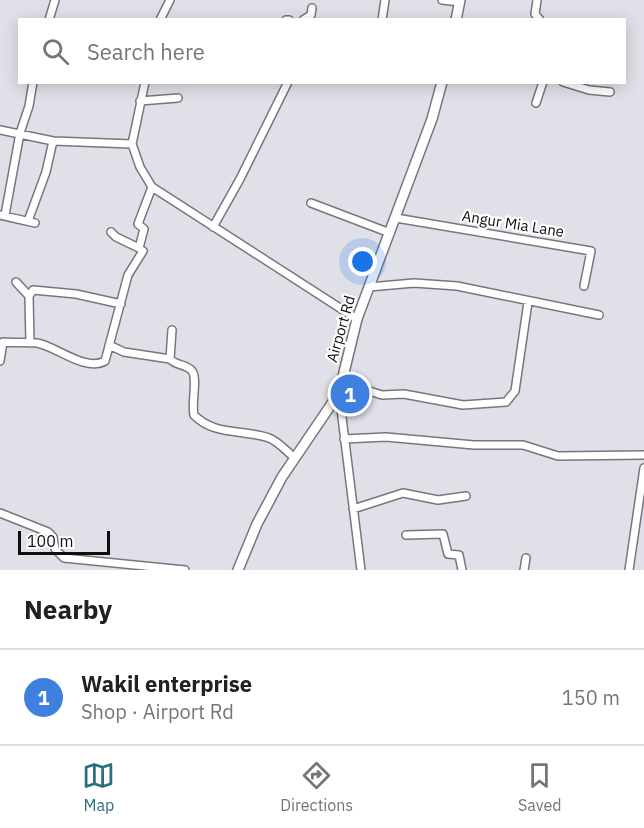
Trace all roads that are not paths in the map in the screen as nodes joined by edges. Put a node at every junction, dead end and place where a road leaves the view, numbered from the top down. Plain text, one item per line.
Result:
1 (55, 0) edge
2 (170, 0) edge
3 (385, 0) edge
4 (442, 0) edge
5 (537, 0) edge
6 (460, 1) edge
7 (312, 8) dead end
8 (50, 18) edge
9 (161, 18) edge
10 (307, 18) edge
11 (382, 18) edge
12 (456, 18) edge
13 (538, 18) edge
14 (33, 84) edge
15 (144, 84) edge
16 (287, 84) edge
17 (441, 84) edge
18 (542, 84) edge
19 (570, 84) edge
20 (610, 92) dead end
21 (178, 98) dead end
22 (140, 101) junction
23 (536, 103) dead end
24 (0, 130) edge
25 (20, 133) junction
26 (53, 141) junction
27 (132, 144) junction
28 (152, 187) junction
29 (310, 203) dead end
30 (3, 215) edge
31 (396, 218) junction
32 (213, 227) junction
33 (111, 232) dead end
34 (390, 233) junction
35 (139, 248) junction
36 (16, 282) dead end
37 (584, 286) dead end
38 (369, 287) junction
39 (29, 296) junction
40 (528, 302) junction
41 (121, 304) junction
42 (599, 315) dead end
43 (357, 319) junction
44 (172, 330) dead end
45 (2, 342) edge
46 (30, 343) junction
47 (109, 345) junction
48 (170, 360) junction
49 (0, 361) edge
50 (341, 382) junction
51 (339, 393) junction
52 (344, 439) junction
53 (644, 455) edge
54 (295, 458) junction
55 (644, 468) edge
56 (466, 496) dead end
57 (353, 509) junction
58 (0, 513) edge
59 (406, 535) dead end
60 (526, 558) dead end
61 (185, 570) edge
62 (238, 570) edge
63 (361, 570) edge
64 (462, 570) edge
65 (524, 570) edge
66 (630, 570) edge

1 - 8 street
2 - 9 street
3 - 11 street
4 - 6 street
5 - 13 street
6 - 12 main road
7 - 10 street
14 - 25 street
15 - 22 street
16 - 32 street
17 - 31 main road, Airport Rd
18 - 23 street
19 - 20 street
21 - 22 street
22 - 27 street
24 - 25 street
25 - 26 street
25 - 30 street
26 - 27 street
26 - 30 street
27 - 28 street
28 - 32 street
28 - 35 street
29 - 34 street
31 - 34 main road, Airport Rd
31 - 37 street, Angur Mia Lane
32 - 43 street
33 - 35 street
34 - 38 main road, Airport Rd
35 - 41 street
36 - 39 street
38 - 40 street
38 - 43 main road, Airport Rd
39 - 41 street
39 - 46 street
40 - 42 street
40 - 50 street
41 - 47 street
43 - 50 main road, Airport Rd
44 - 48 street
45 - 46 street
45 - 49 street
46 - 47 street
47 - 48 street
48 - 54 street
50 - 51 main road, Airport Rd
51 - 52 street
51 - 54 main road, Airport Rd
52 - 53 street
52 - 57 street
54 - 62 main road, Airport Rd
55 - 66 street
56 - 57 street
57 - 63 street
58 - 61 street
59 - 64 street
60 - 65 street

